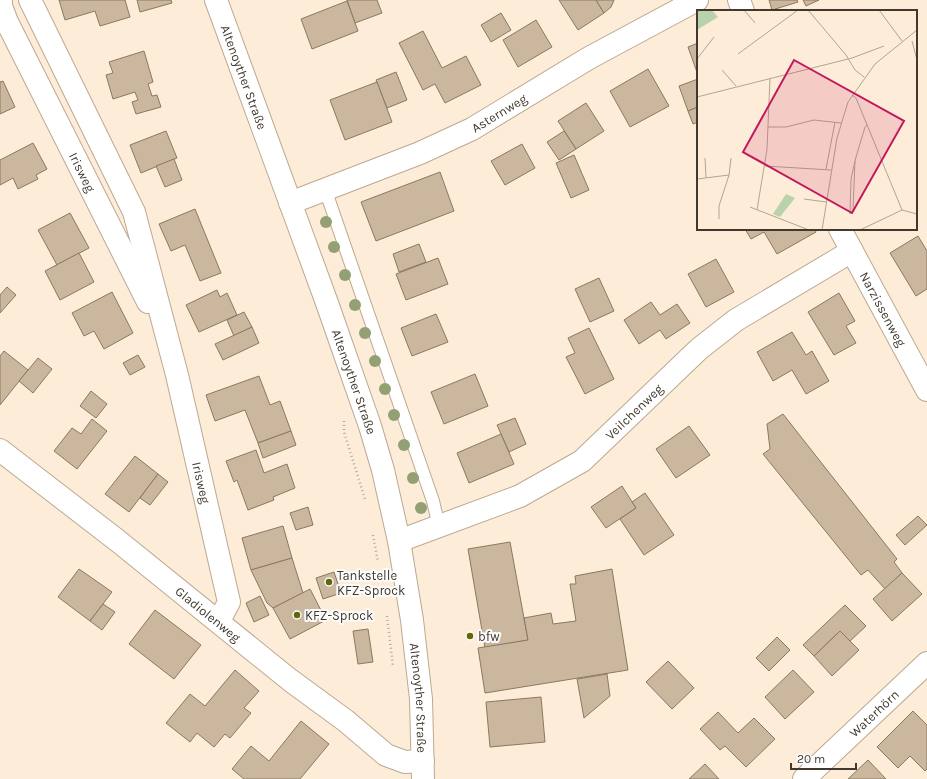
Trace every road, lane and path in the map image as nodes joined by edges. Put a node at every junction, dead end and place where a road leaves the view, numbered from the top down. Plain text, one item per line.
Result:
1 (1, 0) edge
2 (30, 0) edge
3 (216, 0) edge
4 (697, 0) edge
5 (739, 0) edge
6 (743, 10) edge
7 (326, 189) junction
8 (290, 203) junction
9 (841, 230) edge
10 (852, 251) junction
11 (169, 343) junction
12 (927, 390) edge
13 (343, 419) dead end
14 (0, 450) edge
15 (366, 503) dead end
16 (439, 527) junction
17 (373, 532) dead end
18 (399, 541) junction
19 (380, 569) dead end
20 (387, 614) dead end
21 (219, 622) junction
22 (927, 663) edge
23 (393, 669) dead end
24 (423, 770) edge
25 (804, 779) edge

1 - 11 street, Irisweg
2 - 11 street, Irisweg
3 - 8 street, Altenoyther Straße
4 - 7 street, Asternweg
5 - 6 street
7 - 8 street, Asternweg
7 - 16 lane
8 - 18 street, Altenoyther Straße
9 - 10 street, Narzissenweg
10 - 12 street, Narzissenweg
10 - 16 street, Veilchenweg
11 - 21 street, Irisweg
13 - 15 path
14 - 21 street, Gladiolenweg
16 - 18 street, Veilchenweg
17 - 19 path
18 - 24 street, Altenoyther Straße
20 - 23 path
21 - 24 street, Gladiolenweg
22 - 25 street, Waterhörn

